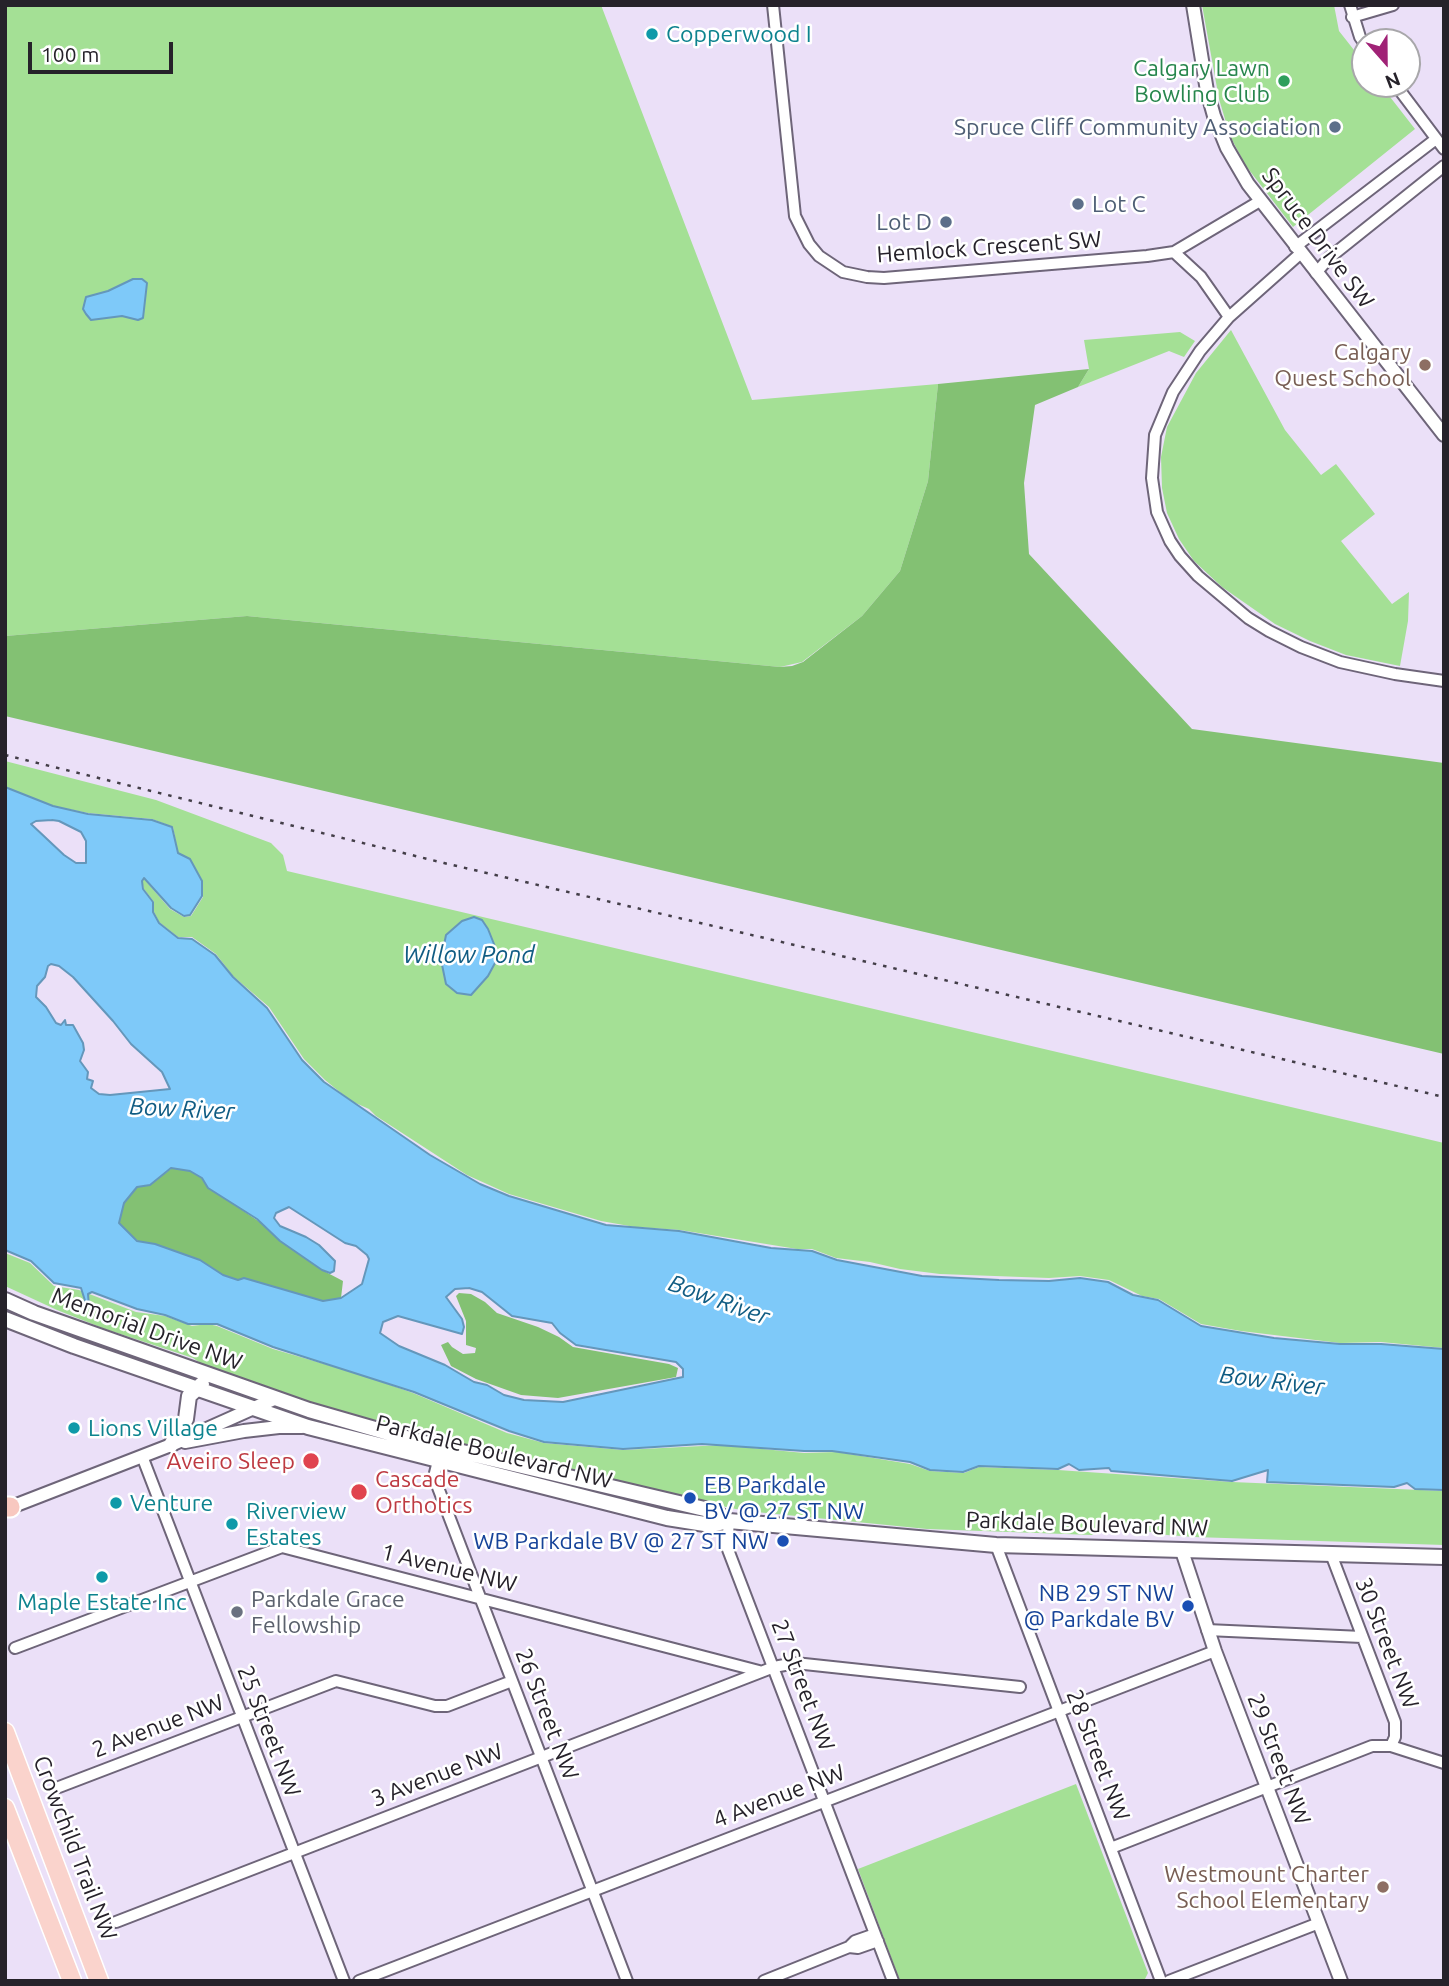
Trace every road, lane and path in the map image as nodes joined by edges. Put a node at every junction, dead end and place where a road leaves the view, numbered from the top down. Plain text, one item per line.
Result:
1 (773, 5) edge
2 (1193, 5) edge
3 (1393, 5) edge
4 (1351, 11) edge
5 (1357, 28) edge
6 (1405, 98) edge
7 (1436, 139) junction
8 (1444, 149) edge
9 (1444, 166) edge
10 (1260, 201) junction
11 (1298, 250) junction
12 (1174, 251) junction
13 (1316, 273) junction
14 (1229, 317) junction
15 (1444, 435) edge
16 (1444, 681) edge
17 (5, 1300) edge
18 (5, 1319) edge
19 (170, 1379) junction
20 (220, 1379) junction
21 (195, 1389) junction
22 (275, 1399) junction
23 (187, 1405) junction
24 (251, 1409) junction
25 (308, 1427) junction
26 (171, 1445) junction
27 (142, 1456) junction
28 (438, 1461) junction
29 (7, 1507) edge
30 (729, 1521) junction
31 (996, 1545) junction
32 (1182, 1551) junction
33 (1331, 1554) junction
34 (1444, 1557) edge
35 (189, 1581) junction
36 (480, 1598) junction
37 (1207, 1630) junction
38 (1362, 1637) junction
39 (15, 1648) dead end
40 (1214, 1651) junction
41 (774, 1667) junction
42 (759, 1671) junction
43 (512, 1681) junction
44 (1020, 1688) dead end
45 (1059, 1711) junction
46 (241, 1716) junction
47 (5, 1732) edge
48 (1391, 1746) junction
49 (541, 1757) junction
50 (1444, 1763) edge
51 (59, 1787) dead end
52 (1267, 1787) junction
53 (825, 1801) junction
54 (5, 1808) edge
55 (10, 1834) edge
56 (1111, 1848) junction
57 (294, 1853) junction
58 (593, 1891) junction
59 (116, 1922) dead end
60 (1319, 1923) junction
61 (876, 1937) junction
62 (72, 1981) edge
63 (99, 1981) edge
64 (344, 1981) edge
65 (359, 1981) edge
66 (627, 1981) edge
67 (764, 1981) edge
68 (894, 1981) edge
69 (1161, 1981) edge
70 (1169, 1981) edge
71 (1342, 1981) edge

1 - 12 street, Hemlock Crescent SW
2 - 10 street, Spruce Drive SW
3 - 4 street
4 - 5 street
6 - 7 street
7 - 8 street
7 - 11 street
9 - 13 street
10 - 11 street, Spruce Drive SW
10 - 12 street, Hemlock Crescent SW
11 - 13 street, Spruce Drive SW
11 - 14 street
12 - 14 street
13 - 15 street, Spruce Drive SW
14 - 16 street
17 - 20 main road, Memorial Drive NW
18 - 19 main road, Memorial Drive NW
19 - 21 main road, Memorial Drive NW
19 - 23 main road
20 - 21 main road
20 - 22 main road, Memorial Drive NW
21 - 23 main road
21 - 24 main road, Memorial Drive NW
22 - 24 street
22 - 30 main road, Parkdale Boulevard NW
23 - 26 main road
24 - 25 main road, Parkdale Boulevard NW
24 - 26 street
25 - 26 street
25 - 28 main road, Parkdale Boulevard NW
26 - 27 street
27 - 29 street
27 - 35 street, 25 Street NW
28 - 30 main road, Parkdale Boulevard NW
28 - 36 street, 26 Street NW
30 - 31 main road, Parkdale Boulevard NW
30 - 41 street, 27 Street NW
31 - 32 main road, Parkdale Boulevard NW
31 - 45 street, 28 Street NW
32 - 33 main road, Parkdale Boulevard NW
32 - 37 street, 29 Street NW
33 - 34 main road, Parkdale Boulevard NW
33 - 38 street, 30 Street NW
35 - 36 street, 1 Avenue NW
35 - 39 street, 1 Avenue NW
35 - 46 street, 25 Street NW
36 - 42 street, 1 Avenue NW
36 - 43 street, 26 Street NW
37 - 38 street
37 - 40 street, 29 Street NW
38 - 48 street, 30 Street NW
40 - 45 street, 4 Avenue NW
40 - 52 street, 29 Street NW
41 - 42 street, 3 Avenue NW
41 - 44 street
41 - 53 street, 27 Street NW
42 - 49 street, 3 Avenue NW
43 - 46 street, 2 Avenue NW
43 - 49 street, 26 Street NW
45 - 53 street, 4 Avenue NW
45 - 56 street, 28 Street NW
46 - 51 street, 2 Avenue NW
46 - 57 street, 25 Street NW
47 - 63 highway, Crowchild Trail NW
48 - 50 street
48 - 52 street
49 - 57 street, 3 Avenue NW
49 - 58 street, 26 Street NW
52 - 56 street
52 - 60 street, 29 Street NW
53 - 58 street, 4 Avenue NW
53 - 61 street, 27 Street NW
54 - 55 highway
55 - 62 highway
56 - 69 street, 28 Street NW
57 - 59 street, 3 Avenue NW
57 - 64 street, 25 Street NW
58 - 65 street, 4 Avenue NW
58 - 66 street, 26 Street NW
60 - 70 street
60 - 71 street, 29 Street NW
61 - 67 street
61 - 68 street, 27 Street NW

